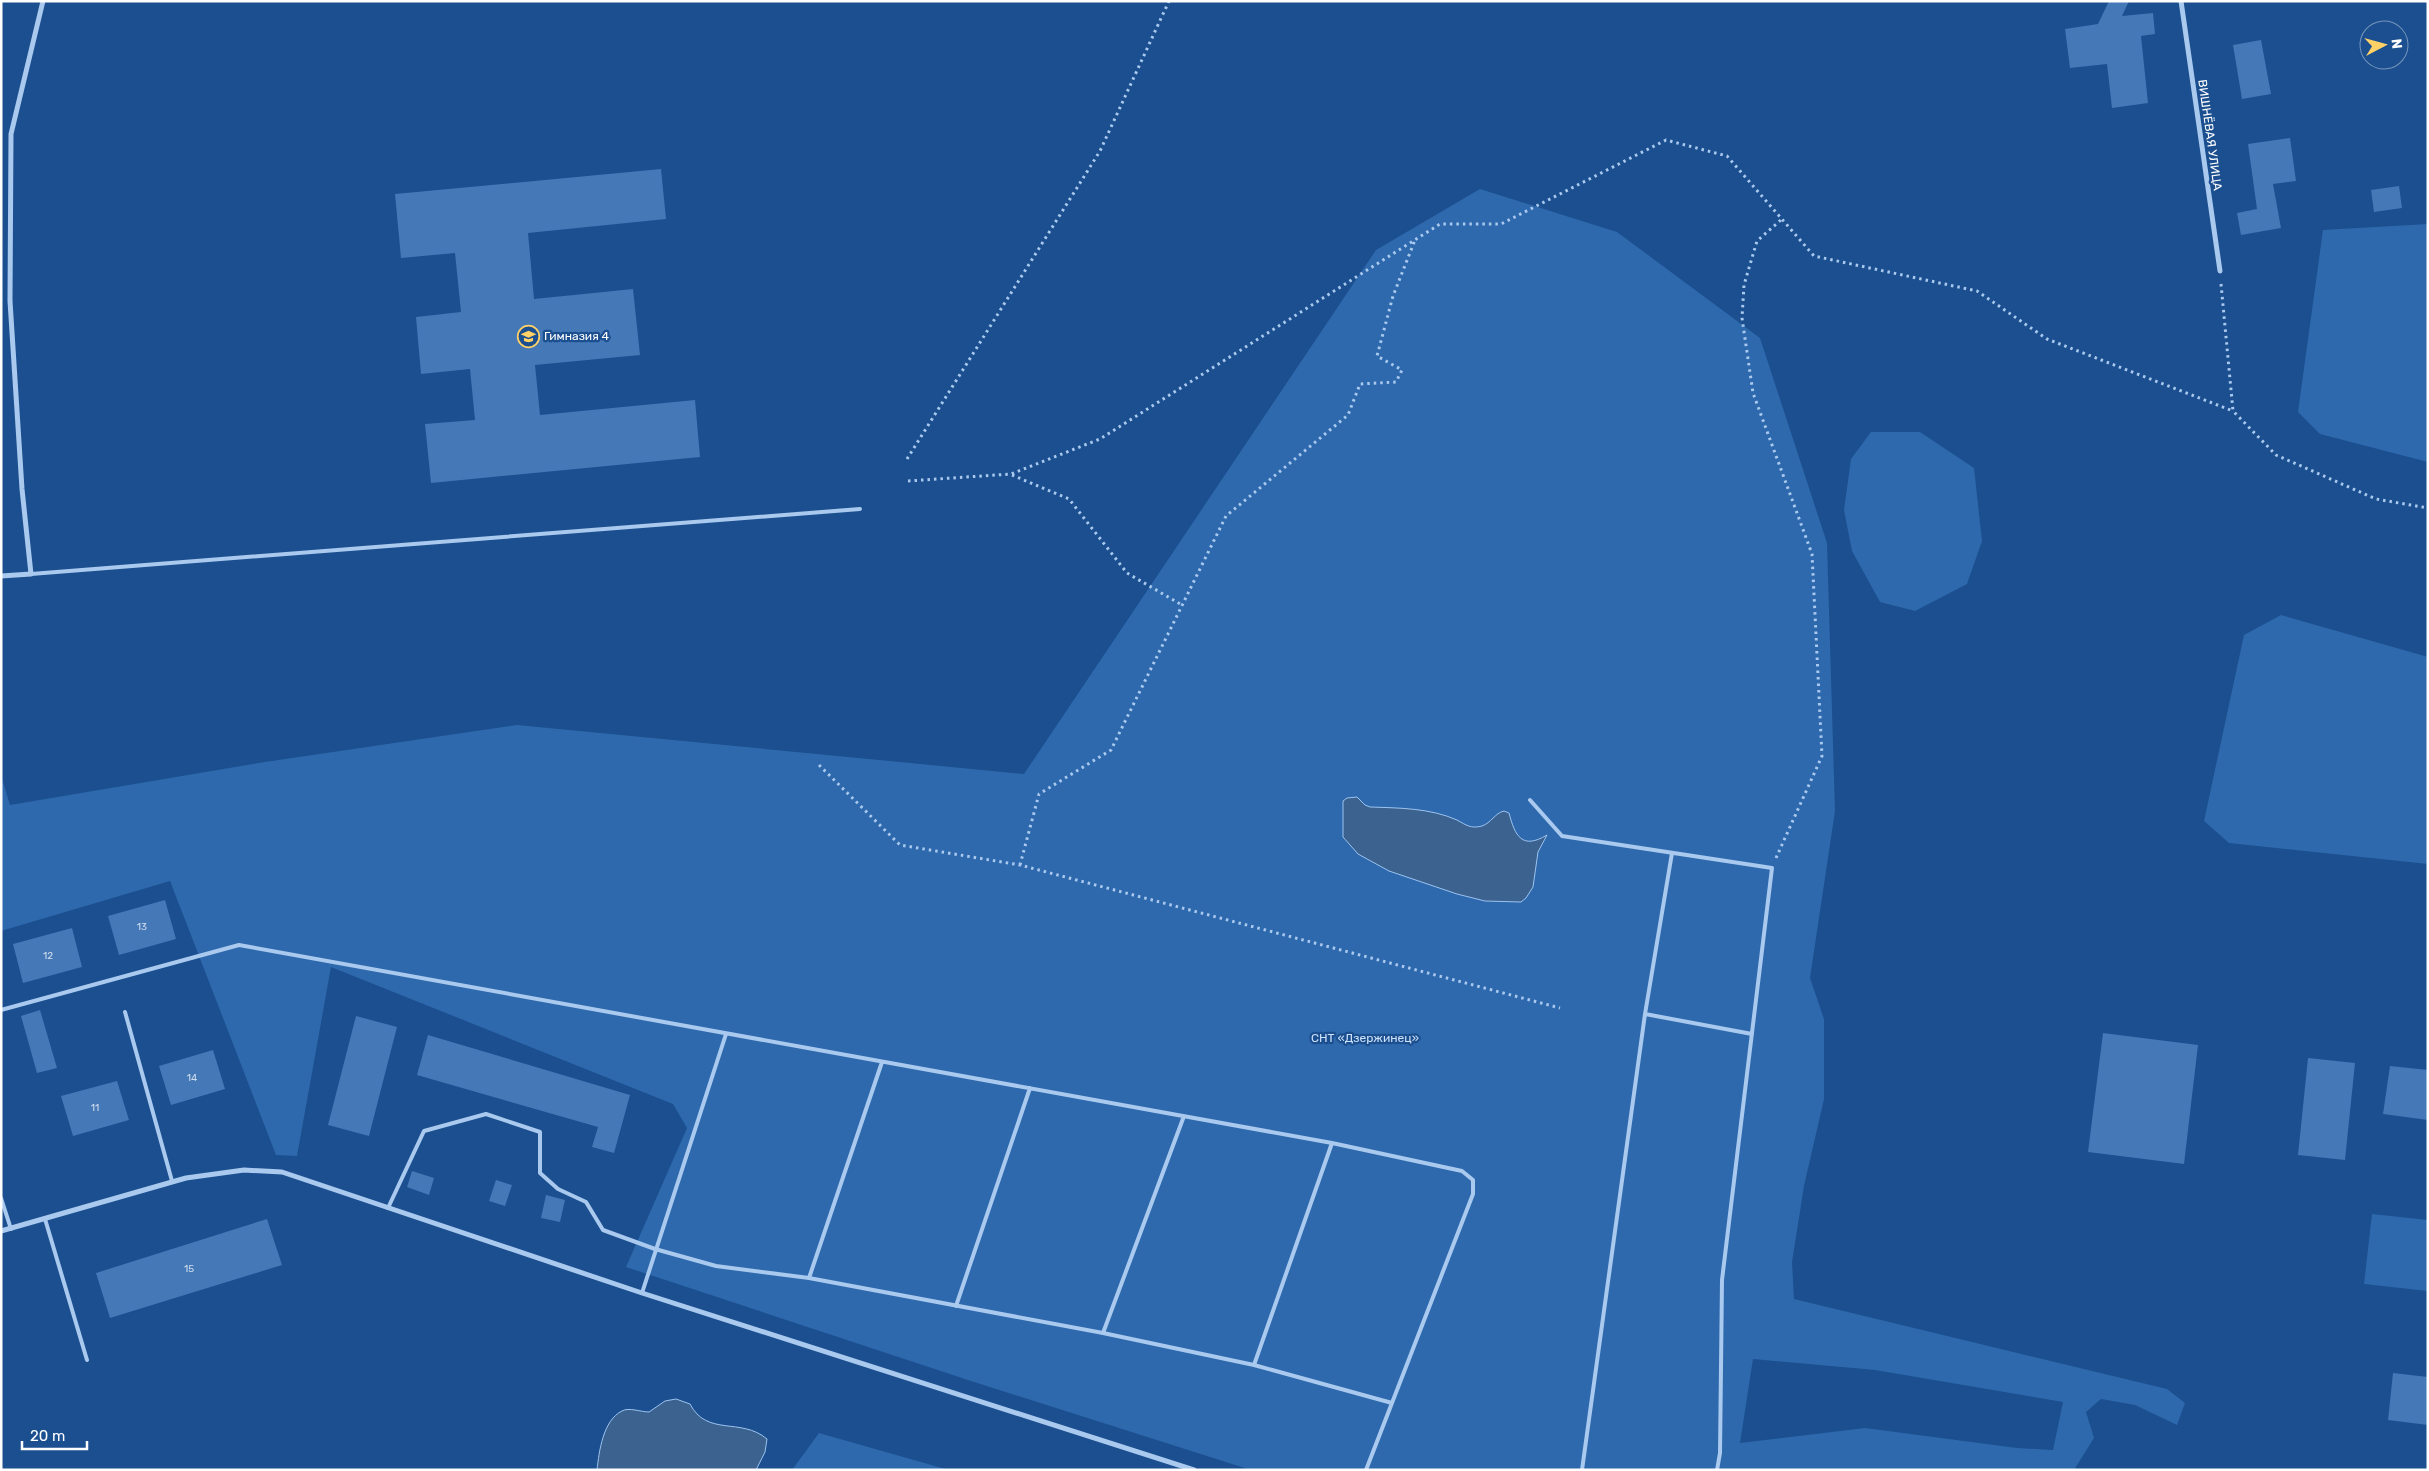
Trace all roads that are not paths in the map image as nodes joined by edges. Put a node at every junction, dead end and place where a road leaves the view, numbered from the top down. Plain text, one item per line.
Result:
1 (43, 1) edge
2 (2181, 1) edge
3 (2220, 271) road end
4 (860, 509) dead end
5 (31, 574) junction
6 (1, 576) edge
7 (1530, 800) dead end
8 (1672, 853) junction
9 (1, 1010) edge
10 (125, 1012) dead end
11 (1645, 1014) junction
12 (726, 1034) junction
13 (1752, 1034) junction
14 (882, 1062) junction
15 (1030, 1088) junction
16 (1184, 1116) junction
17 (1332, 1142) junction
18 (172, 1181) junction
19 (1, 1198) edge
20 (388, 1208) junction
21 (45, 1219) junction
22 (11, 1229) junction
23 (1, 1231) edge
24 (655, 1250) junction
25 (809, 1278) junction
26 (642, 1293) junction
27 (956, 1306) junction
28 (1103, 1333) junction
29 (87, 1360) dead end
30 (1254, 1365) junction
31 (1392, 1403) junction
32 (1194, 1470) edge
33 (1366, 1470) edge
34 (1582, 1470) edge
35 (1717, 1470) edge

1 - 5 street
2 - 3 street, ВИШНЁВАЯ УЛИЦА
4 - 5 lane
5 - 6 street
7 - 8 lane
8 - 11 lane
8 - 13 lane
9 - 12 lane
10 - 18 lane
11 - 13 lane
11 - 34 lane
12 - 14 lane
12 - 24 lane
13 - 35 lane
14 - 15 lane
14 - 25 lane
15 - 16 lane
15 - 27 lane
16 - 17 lane
16 - 28 lane
17 - 30 lane
17 - 31 lane
18 - 20 street
18 - 21 street
19 - 22 lane
20 - 24 lane
20 - 26 street
21 - 22 street
21 - 29 lane
22 - 23 street
24 - 25 lane
24 - 26 lane
25 - 27 lane
26 - 32 street
27 - 28 lane
28 - 30 lane
30 - 31 lane
31 - 33 lane

